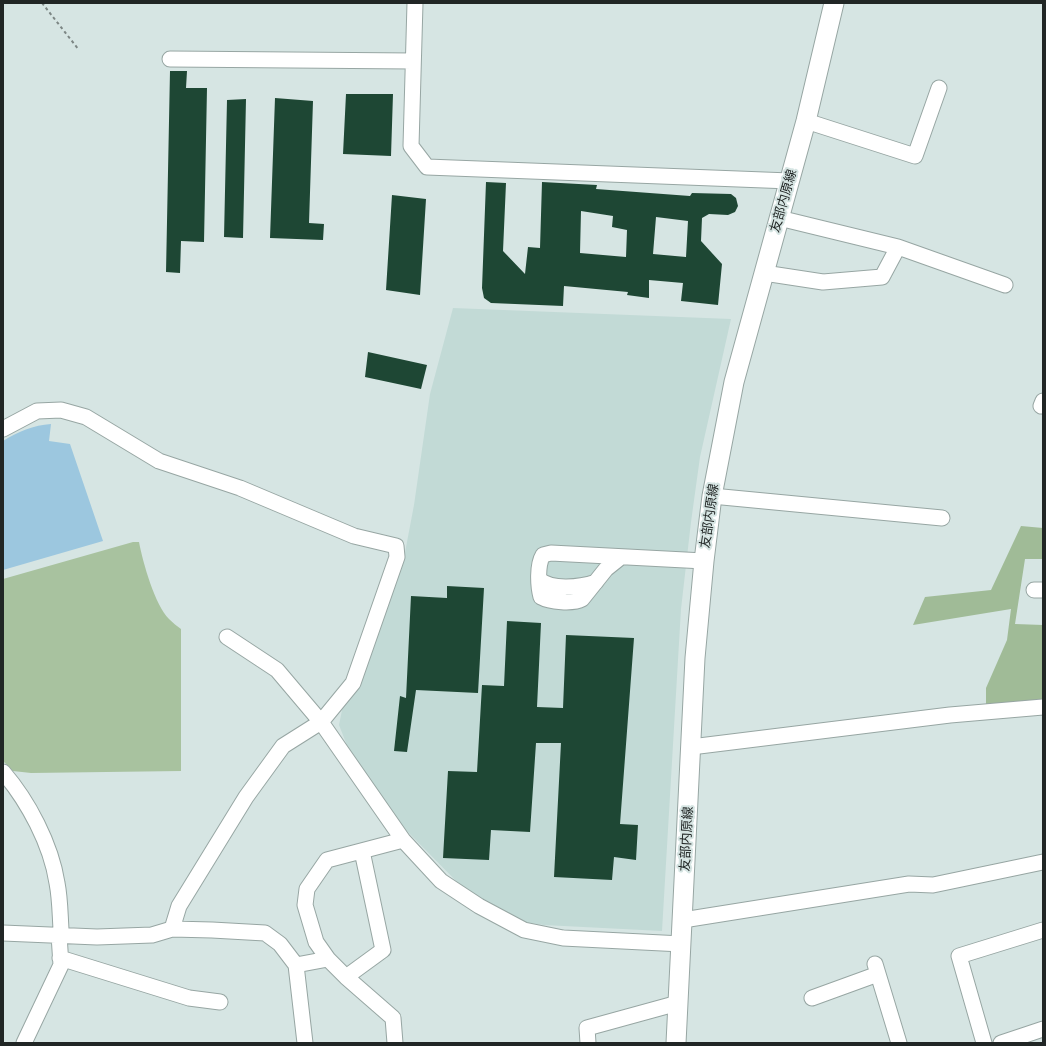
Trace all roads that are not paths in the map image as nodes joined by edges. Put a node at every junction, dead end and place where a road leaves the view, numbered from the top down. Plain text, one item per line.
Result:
1 (415, 3) edge
2 (834, 3) edge
3 (170, 59) dead end
4 (413, 61) junction
5 (939, 88) dead end
6 (806, 121) junction
7 (790, 181) junction
8 (779, 218) junction
9 (898, 247) junction
10 (764, 273) junction
11 (1005, 285) dead end
12 (1043, 401) edge
13 (1043, 406) edge
14 (3, 429) edge
15 (712, 496) junction
16 (942, 518) dead end
17 (621, 557) junction
18 (704, 561) junction
19 (228, 637) dead end
20 (1043, 708) edge
21 (320, 722) junction
22 (691, 747) junction
23 (3, 772) edge
24 (402, 840) junction
25 (362, 851) junction
26 (1043, 862) edge
27 (683, 920) junction
28 (172, 929) junction
29 (1043, 930) edge
30 (3, 932) edge
31 (59, 935) junction
32 (682, 944) junction
33 (60, 958) junction
34 (328, 959) junction
35 (296, 964) junction
36 (346, 977) junction
37 (812, 998) dead end
38 (220, 1002) dead end
39 (678, 1003) junction
40 (1043, 1029) edge
41 (24, 1043) edge
42 (305, 1043) edge
43 (395, 1043) edge
44 (588, 1043) edge
45 (676, 1043) edge
46 (899, 1043) edge
47 (984, 1043) edge
48 (1001, 1043) edge

1 - 4 street
2 - 6 main road, 友部内原線
3 - 4 street
4 - 7 street
5 - 6 street
6 - 7 main road, 友部内原線
7 - 8 main road, 友部内原線
8 - 9 street
8 - 10 main road, 友部内原線
9 - 10 street
9 - 11 street
10 - 15 main road, 友部内原線
12 - 13 street
14 - 21 street
15 - 16 street
15 - 18 main road, 友部内原線
17 - 17 street
17 - 18 street
18 - 22 main road, 友部内原線
19 - 21 street
20 - 22 street
21 - 24 street
21 - 28 street
22 - 27 main road, 友部内原線
23 - 31 street
24 - 25 street
24 - 32 street
25 - 34 street
25 - 36 street
26 - 27 street
27 - 32 main road, 友部内原線
28 - 31 street
28 - 35 street
29 - 47 street
30 - 31 street
31 - 33 street
32 - 39 main road, 友部内原線
33 - 38 street
33 - 41 street
34 - 35 street
34 - 36 street
35 - 42 street
36 - 43 street
37 - 46 street
39 - 44 street
39 - 45 main road, 友部内原線
40 - 48 street

